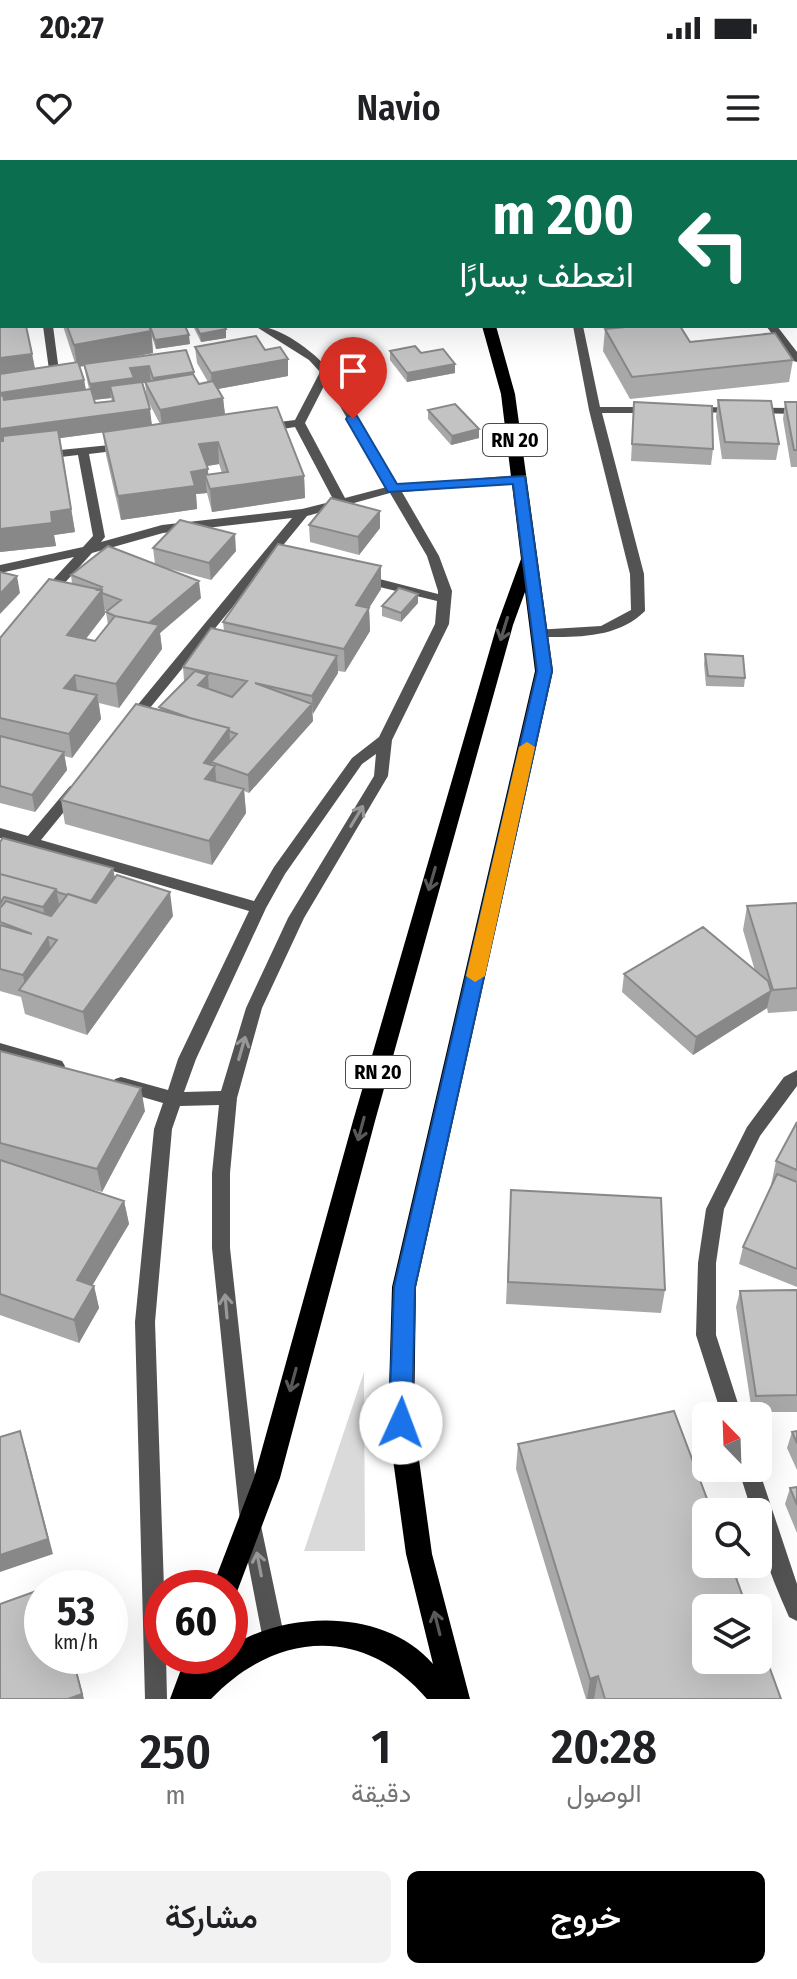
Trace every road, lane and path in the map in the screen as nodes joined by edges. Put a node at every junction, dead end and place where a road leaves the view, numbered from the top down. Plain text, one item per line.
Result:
1 (48, 328) edge
2 (263, 328) edge
3 (490, 328) edge
4 (578, 328) edge
5 (773, 328) edge
6 (299, 350) junction
7 (284, 351) edge
8 (797, 359) edge
9 (326, 372) junction
10 (71, 375) edge
11 (56, 377) junction
12 (42, 378) edge
13 (595, 410) junction
14 (657, 410) edge
15 (673, 410) edge
16 (797, 411) edge
17 (299, 423) junction
18 (253, 429) edge
19 (145, 444) edge
20 (83, 452) junction
21 (0, 460) edge
22 (520, 479) junction
23 (393, 489) junction
24 (341, 503) junction
25 (303, 513) junction
26 (87, 550) junction
27 (530, 556) junction
28 (0, 569) edge
29 (341, 573) edge
30 (444, 599) junction
31 (39, 603) edge
32 (540, 633) junction
33 (121, 734) edge
34 (385, 740) junction
35 (82, 782) edge
36 (0, 833) edge
37 (32, 841) junction
38 (258, 908) junction
39 (0, 1050) edge
40 (73, 1070) edge
41 (797, 1077) edge
42 (102, 1078) edge
43 (228, 1098) junction
44 (174, 1099) junction
45 (728, 1402) edge
46 (753, 1482) edge
47 (250, 1521) junction
48 (232, 1570) edge
49 (797, 1610) edge
50 (274, 1640) junction
51 (193, 1674) edge
52 (156, 1699) edge
53 (184, 1699) edge
54 (192, 1699) edge
55 (445, 1699) edge
56 (456, 1699) edge

1 - 11 street
2 - 6 street
3 - 22 main road, RN 20
4 - 13 street
5 - 8 street
6 - 7 street
6 - 9 street
9 - 17 street
9 - 23 street
10 - 11 street
11 - 12 street
13 - 14 street
13 - 32 street
15 - 16 street
17 - 18 street
17 - 24 street
19 - 20 street
20 - 21 street
20 - 26 street
22 - 23 street
22 - 27 main road, RN 20
23 - 24 street
23 - 30 street
24 - 25 street
25 - 26 street
25 - 33 street
26 - 28 street
26 - 31 street
27 - 32 main road, RN 20
27 -> 47 main road, RN 20
29 - 30 street
30 - 34 street
56 -> 32 main road, RN 20
34 - 38 street
43 -> 34 street
35 - 37 street
36 - 37 street
37 - 38 street
38 - 44 street
39 - 40 street
41 - 45 street
42 - 44 street
43 - 44 street
47 -> 43 street
44 - 52 street
46 - 49 street
47 - 48 main road, RN 20
50 -> 47 street
50 - 54 main road
50 - 55 main road
51 - 53 main road

